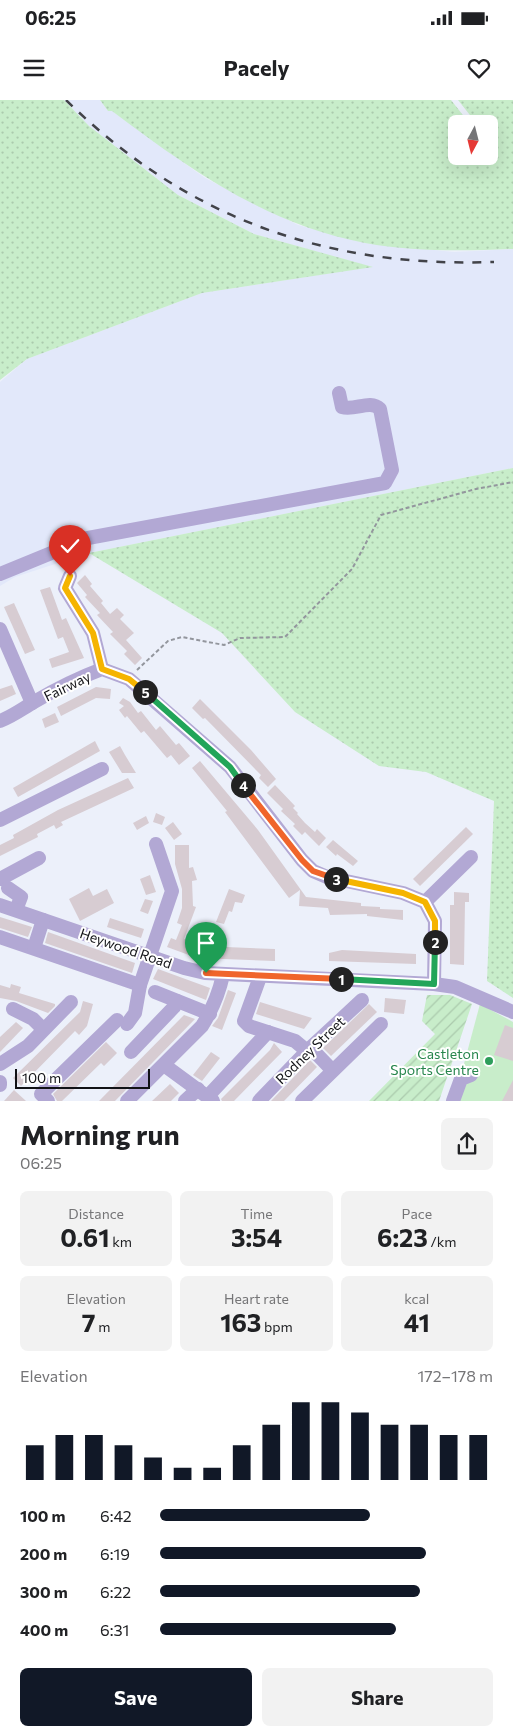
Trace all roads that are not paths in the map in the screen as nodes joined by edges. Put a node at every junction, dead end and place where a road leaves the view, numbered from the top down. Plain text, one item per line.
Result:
1 (339, 393) dead end
2 (0, 574) edge
3 (70, 576) dead end
4 (0, 629) edge
5 (102, 669) junction
6 (32, 703) junction
7 (0, 721) edge
8 (102, 769) dead end
9 (0, 820) edge
10 (156, 844) dead end
11 (471, 857) dead end
12 (39, 858) dead end
13 (4, 883) edge
14 (425, 902) junction
15 (0, 905) edge
16 (16, 910) junction
17 (44, 920) junction
18 (0, 937) edge
19 (34, 948) junction
20 (148, 956) junction
21 (222, 975) junction
22 (260, 977) junction
23 (140, 984) junction
24 (434, 984) junction
25 (156, 992) dead end
26 (362, 1000) dead end
27 (177, 1001) junction
28 (72, 1002) dead end
29 (13, 1009) dead end
30 (513, 1012) edge
31 (210, 1014) junction
32 (381, 1024) dead end
33 (44, 1029) junction
34 (268, 1032) junction
35 (309, 1050) junction
36 (131, 1052) dead end
37 (0, 1064) edge
38 (164, 1065) junction
39 (332, 1070) junction
40 (471, 1075) dead end
41 (206, 1096) edge
42 (48, 1101) edge
43 (127, 1101) edge
44 (185, 1101) edge
45 (259, 1101) edge
46 (302, 1101) edge
47 (453, 1101) edge

1 - 2 street
3 - 5 street, Fairway
4 - 6 street, Fairway
5 - 6 street, Fairway
5 - 14 street, Fairway
6 - 7 street, Fairway
8 - 9 street
10 - 20 street
11 - 14 street
12 - 13 street
13 - 16 street
14 - 24 street
15 - 16 street, Heywood Road
16 - 17 street, Heywood Road
17 - 19 street
17 - 20 street, Heywood Road
18 - 19 street
19 - 23 street
20 - 21 street, Heywood Road
20 - 23 street
21 - 22 street, Heywood Road
21 - 31 street
22 - 24 street, Heywood Road
22 - 34 street
23 - 42 street
24 - 30 street, Heywood Road
25 - 27 street
26 - 35 street, Rodney Street
27 - 31 street
27 - 36 street
28 - 33 street
29 - 33 street
31 - 38 street
32 - 39 street
33 - 37 street
34 - 35 street
34 - 41 street
35 - 39 street
35 - 45 street, Rodney Street
38 - 41 street
38 - 43 street
39 - 46 street
40 - 47 street
41 - 44 street

